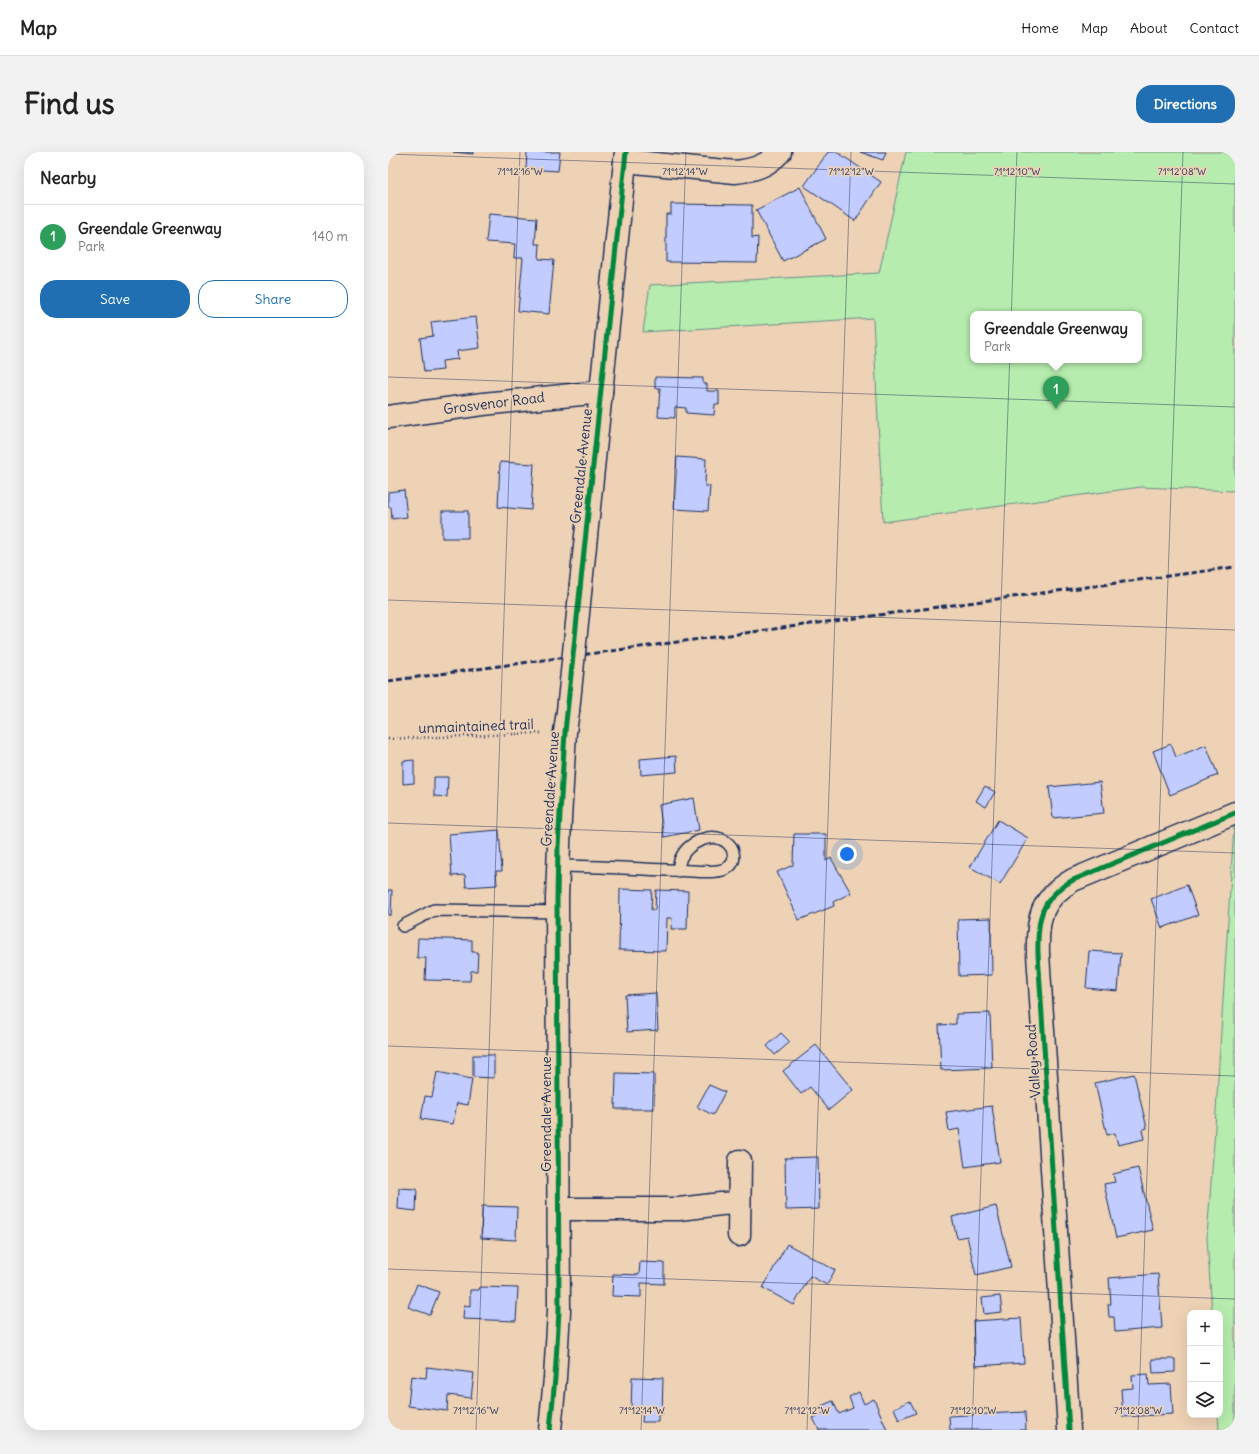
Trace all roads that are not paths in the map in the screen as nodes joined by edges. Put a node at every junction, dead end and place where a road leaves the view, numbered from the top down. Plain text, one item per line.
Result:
1 (780, 152) edge
2 (625, 157) edge
3 (601, 392) junction
4 (388, 417) edge
5 (1235, 813) edge
6 (558, 866) junction
7 (678, 871) junction
8 (558, 912) junction
9 (403, 926) dead end
10 (740, 1161) dead end
11 (739, 1202) junction
12 (559, 1209) junction
13 (739, 1235) dead end
14 (550, 1430) edge
15 (1069, 1430) edge

1 - 2 street
2 - 3 street, Greendale Avenue
3 - 4 street, Grosvenor Road
3 - 6 street, Greendale Avenue, bridge
5 - 15 street, Valley Road
6 - 7 lane
6 - 8 street, Greendale Avenue
7 - 7 lane
8 - 9 lane
8 - 12 street, Greendale Avenue
10 - 11 street
11 - 12 street
11 - 13 street
12 - 14 street, Greendale Avenue

